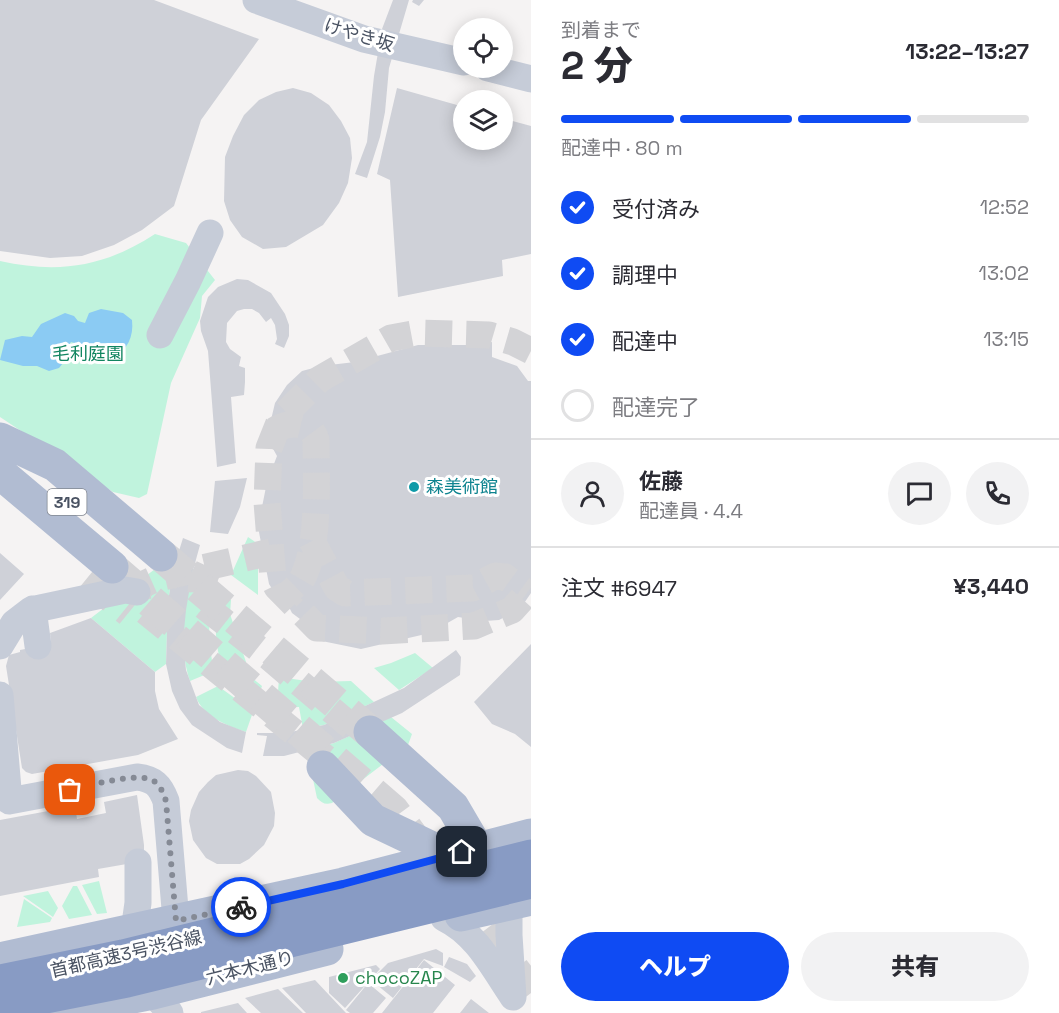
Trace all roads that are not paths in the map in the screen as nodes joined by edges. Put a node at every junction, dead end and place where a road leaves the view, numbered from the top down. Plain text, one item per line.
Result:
1 (256, 0) edge
2 (453, 59) edge
3 (513, 74) edge
4 (531, 79) edge
5 (210, 233) dead end
6 (160, 335) dead end
7 (0, 440) edge
8 (0, 445) edge
9 (0, 473) edge
10 (0, 501) edge
11 (123, 565) junction
12 (137, 592) tunnel mouth
13 (33, 609) junction
14 (0, 646) edge
15 (38, 646) dead end
16 (0, 695) edge
17 (364, 733) joint
18 (325, 763) tunnel mouth
19 (4, 804) edge
20 (368, 814) junction
21 (466, 857) junction
22 (138, 862) dead end
23 (525, 873) edge
24 (343, 884) junction
25 (444, 918) junction
26 (176, 921) junction
27 (134, 931) junction
28 (498, 953) junction
29 (0, 959) edge
30 (531, 970) edge
31 (0, 981) edge
32 (161, 1003) edge
33 (522, 1005) edge
34 (0, 1006) edge
35 (54, 1013) edge

1 - 2 street, けやき坂
3 - 4 street
5 - 6 street
7 - 11 main road
8 - 11 main road, 319
9 - 11 main road, 319
10 - 11 main road
12 - 13 street
13 - 14 street
13 - 15 street
16 - 19 street
17 - 21 street
17 - 21 main road
18 - 20 main road
19 - 26 street
20 - 21 main road
20 - 24 main road
21 - 23 main road
21 - 23 main road
21 - 24 main road
21 - 25 main road
22 - 27 street
23 - 25 main road, 六本木通り
23 - 28 street
23 - 31 highway, 首都高速3号渋谷線
23 - 34 highway, 首都高速3号渋谷線
24 - 26 main road
25 - 28 street
25 - 32 main road, 六本木通り
26 - 27 main road
27 - 29 main road
28 - 33 street
30 - 33 street
32 - 35 main road, 六本木通り

